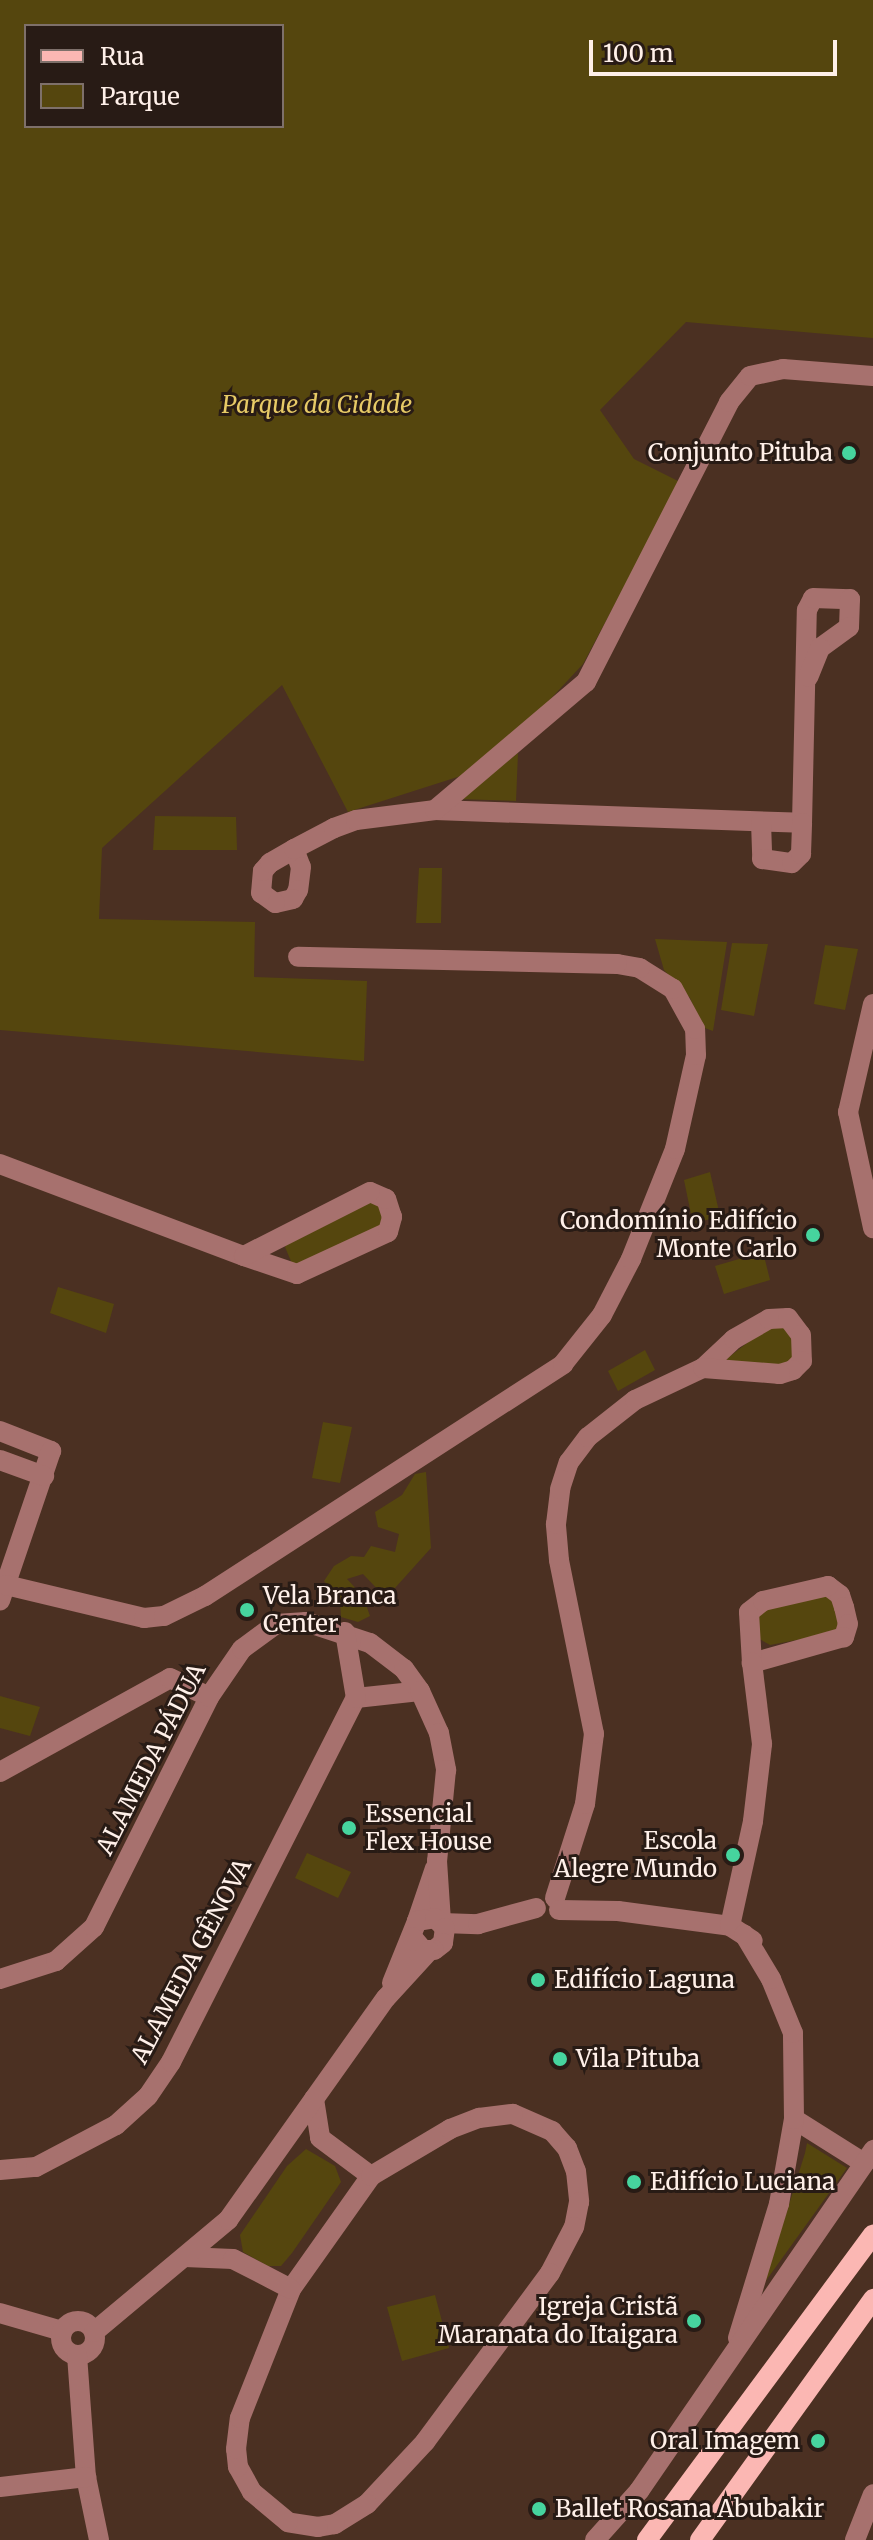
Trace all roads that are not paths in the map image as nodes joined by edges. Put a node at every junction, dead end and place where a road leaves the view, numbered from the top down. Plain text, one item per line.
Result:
1 (873, 376) edge
2 (808, 677) dead end
3 (435, 810) junction
4 (761, 822) junction
5 (802, 823) junction
6 (294, 849) dead end
7 (298, 957) dead end
8 (873, 1004) edge
9 (0, 1164) edge
10 (873, 1228) edge
11 (244, 1256) junction
12 (703, 1368) junction
13 (0, 1431) edge
14 (0, 1460) edge
15 (44, 1476) junction
16 (3, 1593) edge
17 (345, 1632) junction
18 (752, 1663) junction
19 (420, 1691) junction
20 (209, 1697) junction
21 (356, 1698) junction
22 (0, 1772) edge
23 (437, 1861) junction
24 (550, 1903) junction
25 (442, 1922) junction
26 (478, 1924) junction
27 (415, 1929) junction
28 (737, 1930) junction
29 (434, 1949) junction
30 (0, 1979) edge
31 (386, 1998) junction
32 (314, 2099) junction
33 (794, 2119) junction
34 (320, 2138) junction
35 (283, 2144) junction
36 (869, 2156) edge
37 (0, 2170) edge
38 (371, 2176) junction
39 (228, 2220) junction
40 (873, 2235) edge
41 (185, 2257) junction
42 (233, 2259) junction
43 (291, 2289) junction
44 (873, 2299) edge
45 (0, 2313) edge
46 (99, 2325) junction
47 (55, 2332) junction
48 (737, 2346) junction
49 (80, 2361) junction
50 (86, 2477) junction
51 (0, 2487) edge
52 (873, 2494) edge
53 (667, 2513) junction
54 (99, 2540) edge
55 (595, 2540) edge
56 (629, 2540) edge
57 (647, 2540) edge
58 (700, 2540) edge
59 (855, 2540) edge

1 - 3 street
2 - 5 street
3 - 4 street
3 - 6 street
4 - 5 street
4 - 5 street
7 - 16 street
8 - 10 street
9 - 11 street
11 - 11 street
12 - 12 street
12 - 24 street
13 - 15 street
14 - 15 street
15 - 16 street
17 - 19 street, ALAMEDA PÁDUA
17 - 20 street, ALAMEDA PÁDUA
17 - 21 street
18 - 18 street
18 - 28 street
19 - 21 street
19 - 23 street, ALAMEDA PÁDUA
20 - 22 street
20 - 30 street, ALAMEDA PÁDUA
21 - 37 street, ALAMEDA GÊNOVA
23 - 25 street, ALAMEDA PÁDUA
23 - 27 street, ALAMEDA PÁDUA
24 - 26 street
24 - 28 street
25 - 26 street
25 - 27 street
25 - 29 street, ALAMEDA PÁDUA
26 - 29 street
27 - 29 street
27 - 31 street, ALAMEDA PÁDUA
28 - 33 street
29 - 31 street
31 - 32 street
32 - 34 street
32 - 35 street
33 - 36 street
33 - 48 street
34 - 35 street
34 - 38 street
35 - 39 street
36 - 48 street
38 - 43 street
38 - 43 street
39 - 41 street
39 - 42 street
40 - 53 main road
41 - 42 street
41 - 46 street
42 - 43 street
44 - 58 main road
45 - 47 street
46 - 47 street
46 - 49 street
47 - 49 street
48 - 55 street
49 - 50 street
50 - 51 street
50 - 54 street
52 - 59 street
53 - 56 main road
53 - 57 main road

